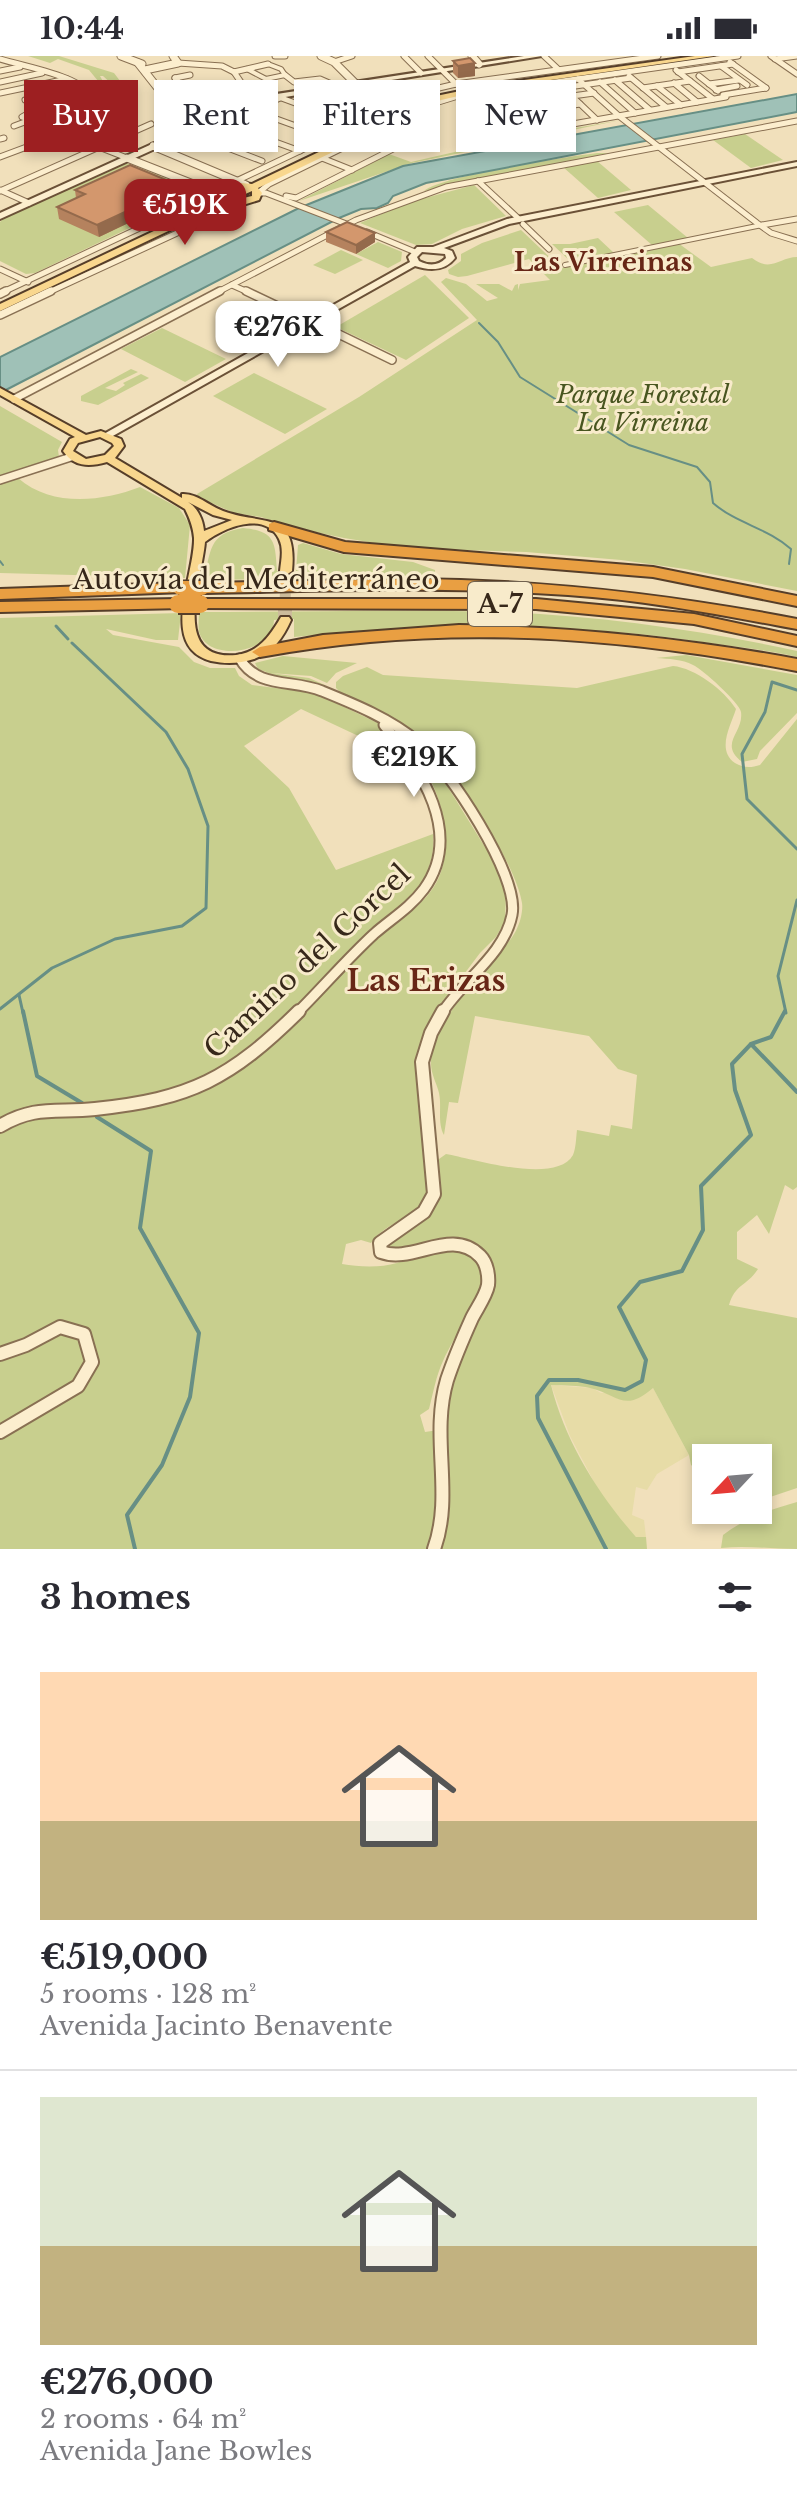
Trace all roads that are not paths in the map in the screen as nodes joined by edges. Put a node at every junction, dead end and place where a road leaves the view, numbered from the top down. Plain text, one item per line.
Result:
1 (121, 56) edge
2 (222, 56) edge
3 (321, 56) edge
4 (349, 56) edge
5 (404, 56) edge
6 (428, 56) edge
7 (472, 56) edge
8 (538, 56) edge
9 (658, 56) edge
10 (689, 56) edge
11 (710, 56) edge
12 (738, 56) edge
13 (797, 56) edge
14 (628, 58) edge
15 (724, 58) edge
16 (773, 58) edge
17 (137, 59) edge
18 (175, 59) edge
19 (1, 61) edge
20 (334, 62) junction
21 (268, 64) joint
22 (733, 64) junction
23 (474, 65) junction
24 (23, 66) junction
25 (153, 66) junction
26 (222, 66) junction
27 (670, 66) junction
28 (721, 66) junction
29 (569, 68) junction
30 (247, 69) junction
31 (145, 70) junction
32 (443, 70) junction
33 (0, 71) edge
34 (677, 71) junction
35 (727, 71) junction
36 (45, 72) junction
37 (234, 72) junction
38 (624, 72) junction
39 (421, 73) junction
40 (554, 73) junction
41 (797, 74) edge
42 (190, 75) dead end
43 (285, 75) junction
44 (699, 76) junction
45 (582, 77) junction
46 (58, 78) junction
47 (631, 78) junction
48 (74, 80) edge
49 (177, 80) edge
50 (239, 80) edge
51 (352, 80) edge
52 (375, 80) edge
53 (484, 80) joint
54 (565, 80) edge
55 (571, 80) edge
56 (574, 80) edge
57 (615, 80) junction
58 (688, 80) junction
59 (739, 80) junction
60 (154, 81) edge
61 (0, 82) edge
62 (294, 82) edge
63 (600, 82) junction
64 (674, 83) junction
65 (759, 83) junction
66 (456, 84) joint
67 (709, 84) junction
68 (660, 85) junction
69 (747, 85) junction
70 (440, 88) edge
71 (643, 88) junction
72 (716, 90) junction
73 (0, 93) edge
74 (594, 93) junction
75 (440, 95) edge
76 (576, 95) edge
77 (725, 96) junction
78 (713, 99) junction
79 (576, 100) edge
80 (697, 102) junction
81 (608, 105) junction
82 (681, 105) junction
83 (576, 106) edge
84 (583, 106) junction
85 (666, 107) junction
86 (650, 110) junction
87 (635, 113) junction
88 (622, 117) junction
89 (597, 120) junction
90 (797, 121) edge
91 (24, 122) edge
92 (577, 123) edge
93 (151, 124) dead end
94 (14, 126) dead end
95 (138, 130) edge
96 (658, 146) junction
97 (24, 148) edge
98 (154, 149) edge
99 (87, 152) edge
100 (111, 152) edge
101 (167, 152) edge
102 (242, 152) edge
103 (299, 152) edge
104 (318, 152) edge
105 (331, 152) edge
106 (387, 152) edge
107 (0, 157) edge
108 (127, 158) junction
109 (322, 158) junction
110 (262, 161) dead end
111 (797, 167) edge
112 (352, 170) junction
113 (478, 181) junction
114 (708, 184) junction
115 (248, 186) junction
116 (0, 191) edge
117 (213, 198) junction
118 (295, 202) junction
119 (29, 203) junction
120 (240, 204) junction
121 (0, 216) edge
122 (797, 219) edge
123 (521, 222) junction
124 (345, 224) junction
125 (762, 225) junction
126 (797, 241) edge
127 (437, 248) junction
128 (549, 249) dead end
129 (449, 253) junction
130 (418, 260) junction
131 (565, 265) dead end
132 (0, 269) edge
133 (28, 282) junction
134 (232, 285) junction
135 (0, 294) edge
136 (0, 302) edge
137 (0, 308) edge
138 (0, 315) edge
139 (315, 323) junction
140 (392, 360) dead end
141 (5, 396) edge
142 (112, 438) junction
143 (78, 439) junction
144 (71, 457) junction
145 (112, 457) junction
146 (0, 480) edge
147 (248, 521) junction
148 (274, 527) junction
149 (200, 540) junction
150 (286, 571) tunnel mouth
151 (0, 583) edge
152 (126, 589) junction
153 (0, 594) edge
154 (179, 596) junction
155 (201, 596) junction
156 (797, 601) edge
157 (0, 607) edge
158 (285, 620) tunnel mouth
159 (797, 624) edge
160 (797, 641) edge
161 (260, 652) junction
162 (240, 659) junction
163 (797, 665) edge
164 (379, 719) junction
165 (0, 1126) edge
166 (0, 1354) edge
167 (0, 1432) edge
168 (434, 1549) edge

1 - 17 street
2 - 26 street
3 - 20 street
4 - 20 street
5 - 39 street
6 - 32 street
7 - 23 street
8 - 23 main road
8 - 40 street
9 - 14 street
10 - 45 main road
11 - 45 main road
12 - 15 street
13 - 16 street
14 - 29 street
15 - 22 street
15 - 27 street
16 - 41 street
17 - 25 street
17 - 31 street
18 - 25 street
18 - 26 street
19 - 24 street
20 - 51 street
21 - 30 street
21 - 43 street
22 - 28 street
22 - 65 street
23 - 32 main road
23 - 53 street
24 - 33 street
24 - 36 street
25 - 31 street
26 - 37 street
27 - 34 street
27 - 38 street
28 - 34 street
28 - 35 street
29 - 40 street
29 - 45 street
30 - 37 street
30 - 43 street
31 - 60 street
32 - 39 main road
32 - 66 street
34 - 58 street
34 - 68 street
35 - 44 street
35 - 59 street
36 - 46 street
36 - 61 street
37 - 50 street
38 - 45 street
38 - 47 street
39 - 52 main road
40 - 45 main road
40 - 53 street
40 - 54 street
40 - 75 main road
42 - 49 street
43 - 62 street
44 - 58 street
44 - 67 street
45 - 55 street
45 - 56 street
45 - 63 street
45 - 74 street
46 - 48 street
46 - 73 street
47 - 57 street
47 - 71 street
57 - 63 street
57 - 86 street
58 - 64 street
58 - 78 street
59 - 67 street
59 - 69 street
63 - 87 street
64 - 68 street
64 - 80 street
65 - 69 street
65 - 77 street
66 - 70 street
67 - 72 street
68 - 71 street
68 - 82 street
69 - 72 street
71 - 85 street
72 - 77 street
74 - 76 street
74 - 81 street
77 - 78 street
78 - 80 street
79 - 84 street
80 - 82 street
81 - 84 street
81 - 88 street
82 - 85 street
83 - 84 street
84 - 89 street
85 - 86 street
86 - 87 street
87 - 88 street
88 - 89 street
88 - 96 street
89 - 92 street
90 - 96 street
91 - 94 street
93 - 95 street
96 - 113 street
96 - 114 street
97 - 107 street
98 - 108 main road
99 - 116 street
100 - 108 street
101 - 115 street
102 - 110 street
103 - 115 street
104 - 115 main road
105 - 109 street
106 - 112 street
108 - 117 street
108 - 119 main road
109 - 112 street
109 - 115 street
111 - 114 main road
112 - 118 street
113 - 123 street
113 - 124 street
114 - 123 main road
114 - 125 street
115 - 117 main road
115 - 117 main road
115 - 118 street
115 - 120 main road
116 - 119 street
117 - 120 main road
117 - 133 street
117 - 136 main road
117 - 137 main road
118 - 124 street
119 - 121 main road
120 - 138 street
122 - 125 street
123 - 127 main road
123 - 128 street
123 - 129 main road
124 - 130 street
124 - 134 street
125 - 126 street
125 - 131 street
127 - 129 main road
127 - 130 main road
129 - 130 main road
130 - 139 main road
132 - 133 street
133 - 135 street
134 - 139 street
134 - 141 street
139 - 140 street
139 - 142 main road
141 - 143 main road
142 - 143 main road
142 - 145 main road
143 - 144 main road
144 - 145 main road
144 - 146 street
145 - 147 main road
145 - 149 main road
147 - 148 main road
147 - 149 main road
148 - 150 main road
148 - 156 highway
149 - 162 main road
151 - 152 highway
152 - 153 highway, Autovía del Mediterráneo / A-7
152 - 154 highway, Autovía del Mediterráneo / A-7
154 - 155 highway, Autovía del Mediterráneo / A-7, bridge
154 - 157 highway, Autovía del Mediterráneo / A-7
155 - 159 highway, Autovía del Mediterráneo / A-7
155 - 160 highway, Autovía del Mediterráneo / A-7
158 - 161 main road
161 - 162 main road
161 - 163 highway
162 - 164 street
164 - 165 street, Camino del Corcel
164 - 168 street
166 - 167 street

